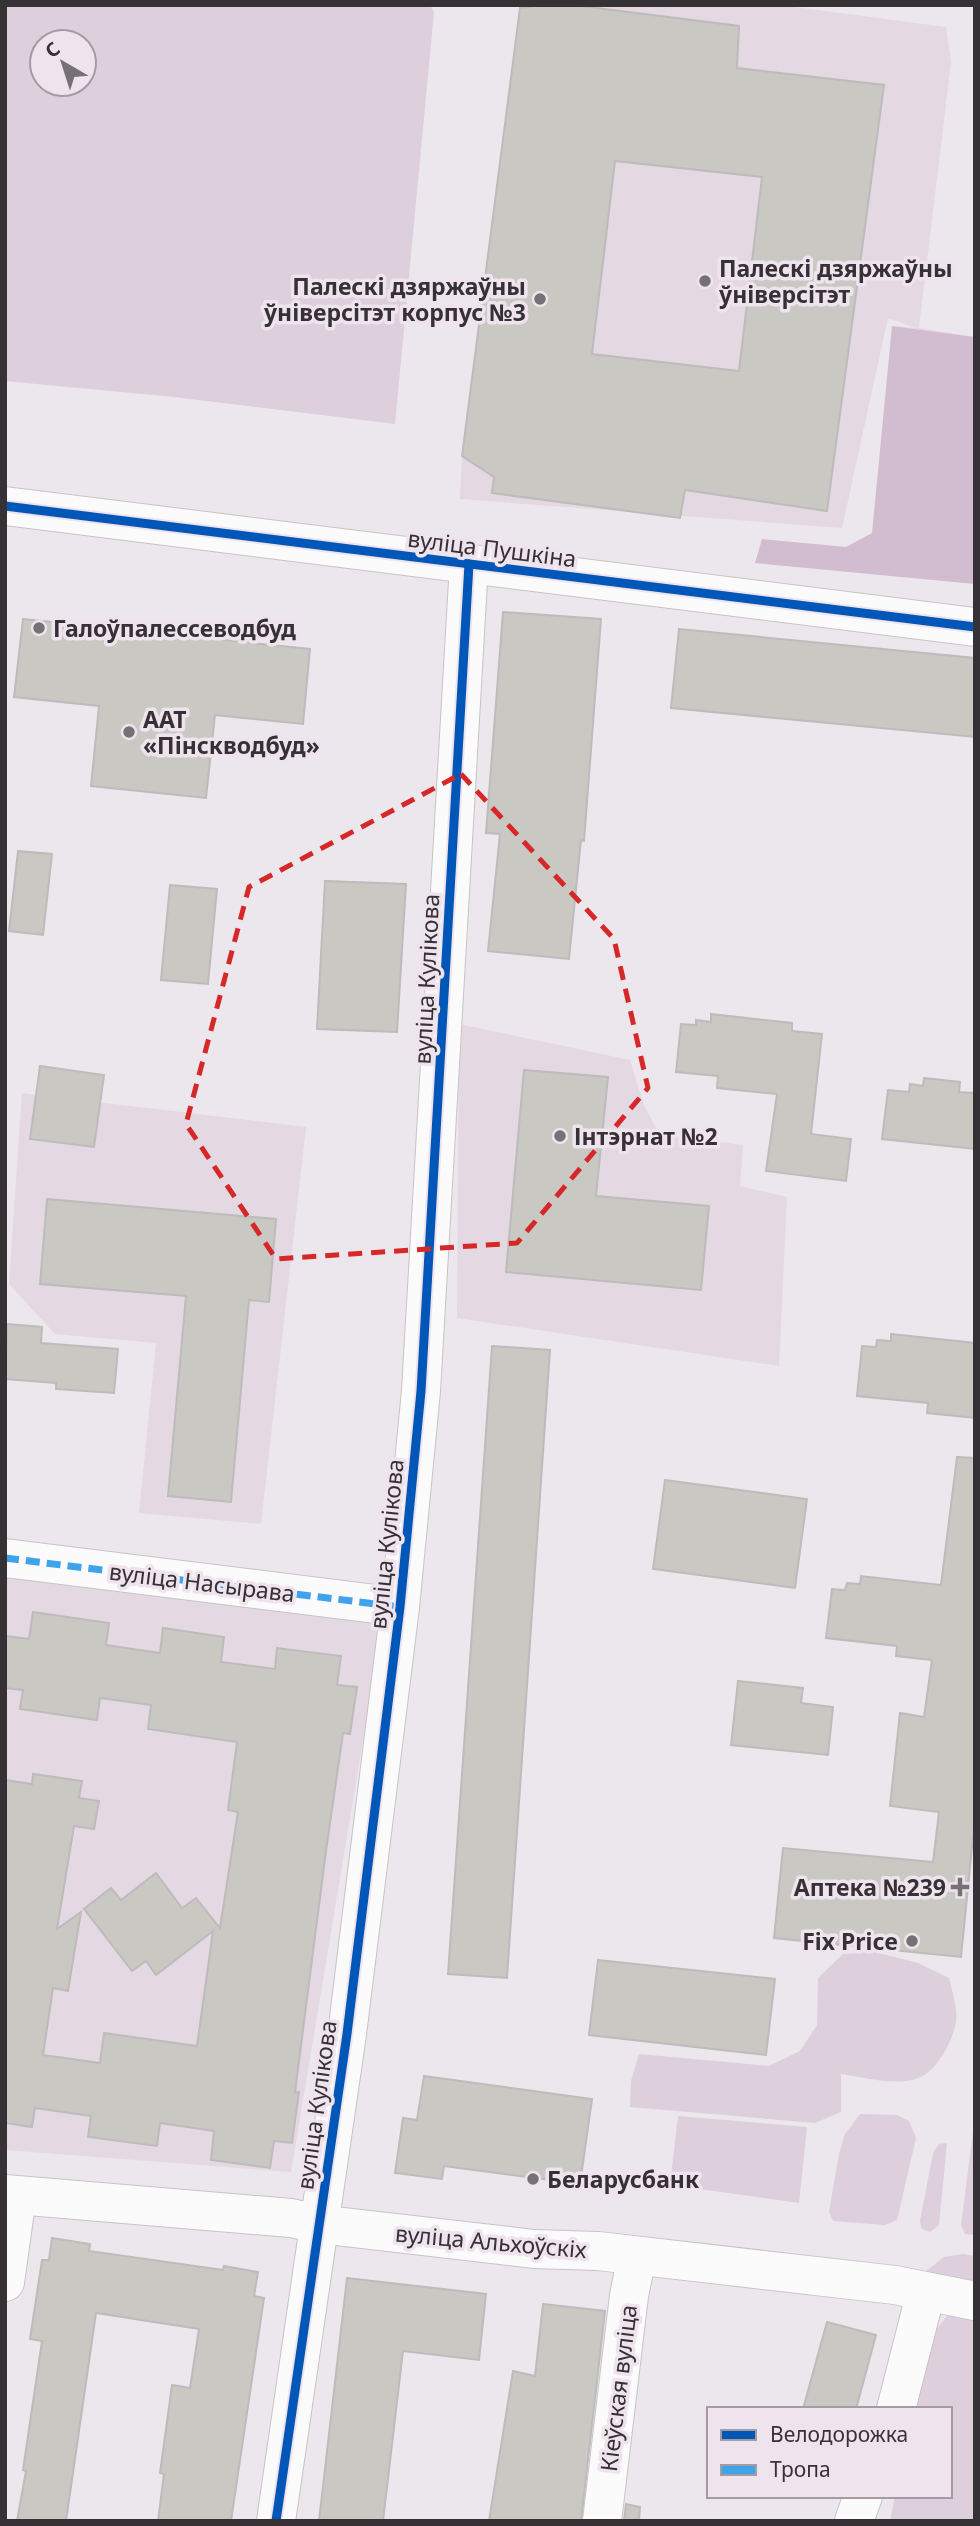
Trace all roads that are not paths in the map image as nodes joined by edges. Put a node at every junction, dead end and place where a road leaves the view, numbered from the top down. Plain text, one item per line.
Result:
1 (5, 506) edge
2 (469, 564) junction
3 (975, 627) edge
4 (5, 1558) edge
5 (400, 1607) junction
6 (11, 2195) edge
7 (318, 2224) junction
8 (637, 2256) junction
9 (5, 2282) edge
10 (926, 2292) junction
11 (975, 2301) edge
12 (897, 2407) edge
13 (862, 2498) edge
14 (276, 2521) edge
15 (602, 2521) edge
16 (853, 2521) edge

1 - 2 street, вуліца Пушкіна
2 - 3 street, вуліца Пушкіна
2 - 5 street, вуліца Кулікова
4 - 5 street, вуліца Насырава
5 - 7 street, вуліца Кулікова
6 - 7 street, вуліца Альхоўскіх
6 - 9 street
7 - 8 street, вуліца Альхоўскіх
7 - 14 street, вуліца Кулікова
8 - 10 street, вуліца Альхоўскіх
8 - 15 street, Кіеўская вуліца
10 - 11 street, вуліца Альхоўскіх
10 - 12 street
13 - 16 street

